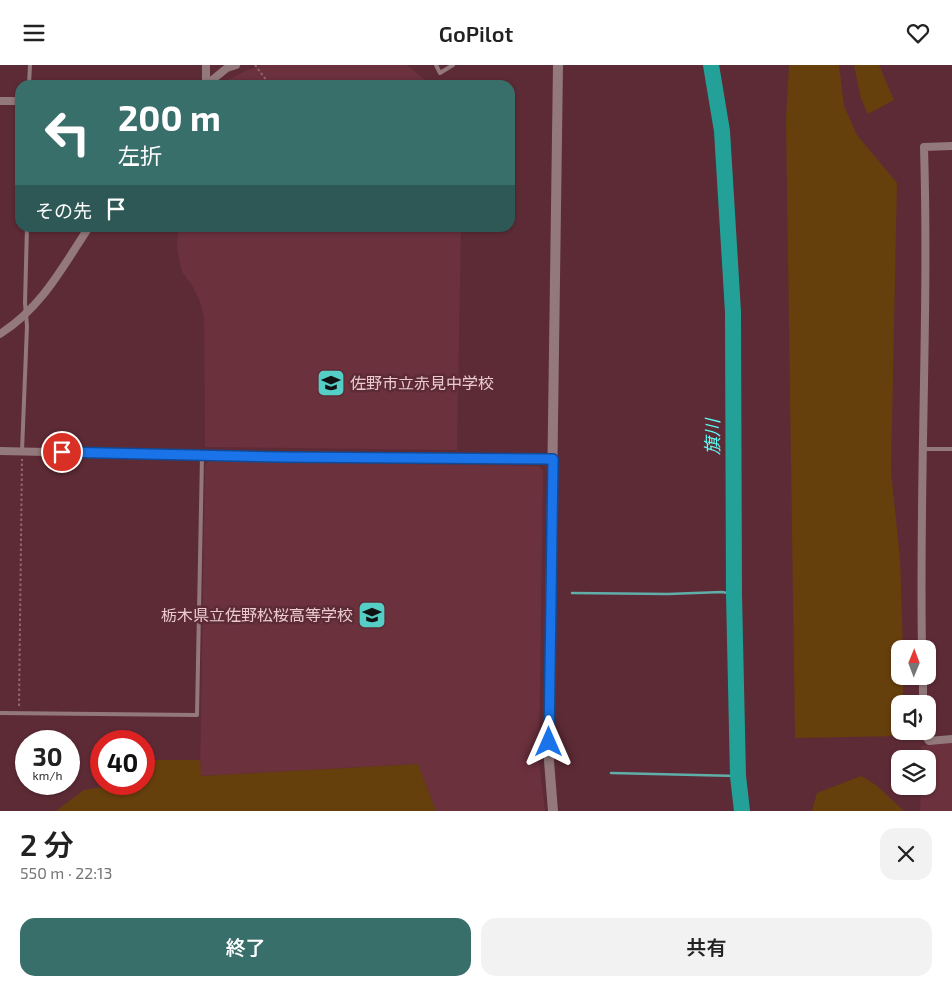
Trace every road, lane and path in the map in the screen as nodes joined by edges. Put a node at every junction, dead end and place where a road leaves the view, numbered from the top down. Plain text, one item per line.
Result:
1 (30, 65) edge
2 (206, 65) edge
3 (236, 65) edge
4 (254, 65) edge
5 (436, 65) edge
6 (453, 65) edge
7 (558, 65) edge
8 (30, 80) edge
9 (206, 80) edge
10 (212, 80) edge
11 (266, 80) edge
12 (0, 101) edge
13 (15, 101) edge
14 (952, 146) edge
15 (27, 232) edge
16 (85, 232) edge
17 (26, 315) junction
18 (0, 334) edge
19 (924, 449) junction
20 (952, 449) edge
21 (0, 451) edge
22 (22, 451) junction
23 (202, 456) junction
24 (553, 459) junction
25 (922, 640) edge
26 (0, 713) edge
27 (18, 714) junction
28 (952, 739) edge
29 (928, 740) edge
30 (553, 811) edge

1 - 8 lane
2 - 9 street
3 - 10 street
4 - 11 path
5 - 6 lane
7 - 24 street
12 - 13 street
14 - 19 street
15 - 17 lane
16 - 17 street
17 - 18 street
17 - 22 lane
19 - 20 lane
19 - 25 street
21 - 22 street
22 - 23 street
22 - 27 path
23 - 24 street
23 - 27 lane
24 - 30 street
26 - 27 lane
28 - 29 street

